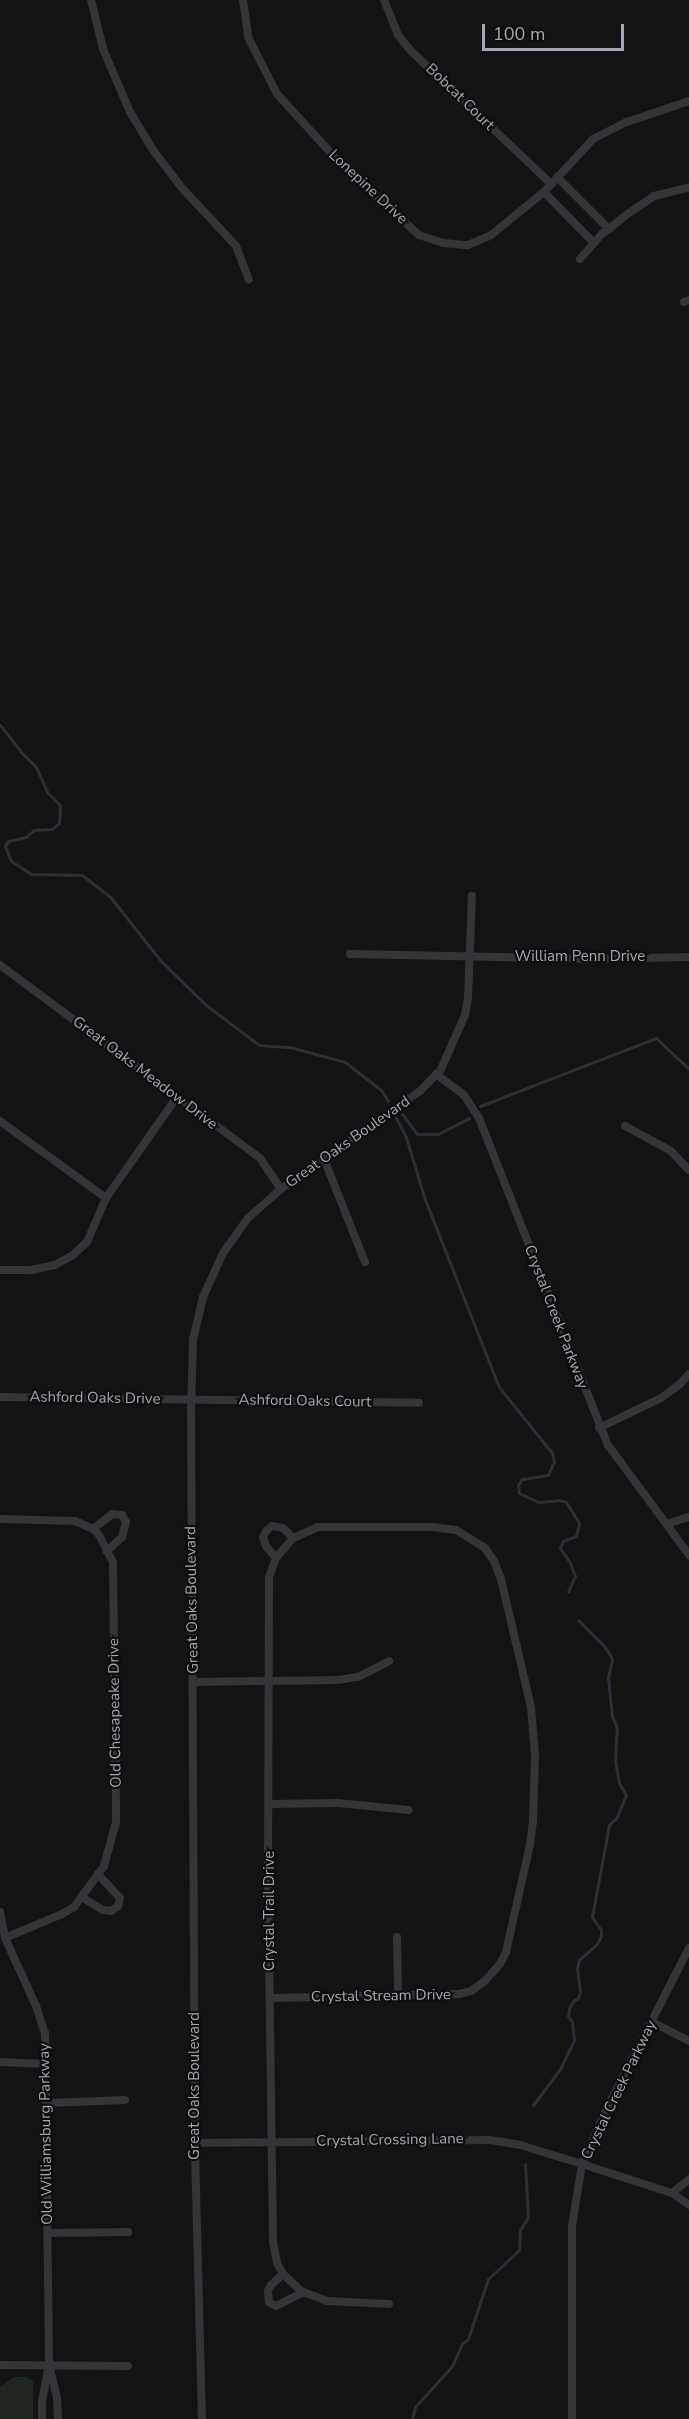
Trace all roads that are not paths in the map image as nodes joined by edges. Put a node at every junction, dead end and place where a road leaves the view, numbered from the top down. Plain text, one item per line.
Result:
1 (91, 0) edge
2 (243, 0) edge
3 (384, 0) edge
4 (689, 101) edge
5 (554, 181) junction
6 (689, 187) edge
7 (544, 192) junction
8 (609, 229) junction
9 (594, 243) junction
10 (580, 259) dead end
11 (249, 280) dead end
12 (472, 896) dead end
13 (350, 954) dead end
14 (472, 956) junction
15 (689, 957) edge
16 (0, 965) edge
17 (436, 1074) junction
18 (177, 1097) junction
19 (0, 1121) edge
20 (625, 1126) dead end
21 (324, 1159) junction
22 (689, 1170) edge
23 (281, 1189) junction
24 (106, 1198) junction
25 (365, 1262) dead end
26 (0, 1270) edge
27 (689, 1374) edge
28 (0, 1396) edge
29 (191, 1399) junction
30 (418, 1403) dead end
31 (599, 1428) junction
32 (689, 1517) edge
33 (0, 1519) edge
34 (667, 1524) junction
35 (93, 1529) junction
36 (292, 1538) junction
37 (688, 1550) edge
38 (107, 1551) junction
39 (276, 1558) junction
40 (388, 1661) dead end
41 (268, 1681) junction
42 (193, 1682) junction
43 (270, 1804) junction
44 (409, 1810) dead end
45 (98, 1874) junction
46 (82, 1898) junction
47 (0, 1912) edge
48 (397, 1937) dead end
49 (5, 1938) junction
50 (689, 1948) edge
51 (398, 1996) junction
52 (271, 1998) junction
53 (652, 2022) junction
54 (689, 2041) edge
55 (0, 2062) edge
56 (47, 2064) junction
57 (125, 2100) dead end
58 (47, 2103) junction
59 (273, 2142) junction
60 (195, 2143) junction
61 (582, 2164) junction
62 (689, 2180) edge
63 (672, 2193) junction
64 (689, 2205) edge
65 (128, 2232) dead end
66 (48, 2233) junction
67 (283, 2274) junction
68 (303, 2292) junction
69 (389, 2304) dead end
70 (0, 2365) edge
71 (49, 2365) junction
72 (128, 2366) dead end
73 (42, 2419) edge
74 (58, 2419) edge
75 (202, 2419) edge
76 (573, 2419) edge

1 - 11 street
2 - 7 street, Lonepine Drive
3 - 5 street, Bobcat Court
4 - 5 street, Lonepine Drive
5 - 7 street, Lonepine Drive
5 - 8 street, Bobcat Court
6 - 8 street
7 - 9 street
8 - 9 street
9 - 10 street
12 - 14 street, Great Oaks Boulevard
13 - 14 street, William Penn Drive
14 - 15 street, William Penn Drive
14 - 17 street, Great Oaks Boulevard
16 - 18 street, Great Oaks Meadow Drive
17 - 21 street, Great Oaks Boulevard
17 - 31 street, Crystal Creek Parkway
18 - 23 street, Great Oaks Meadow Drive
18 - 24 street
19 - 24 street
20 - 22 street
21 - 23 street, Great Oaks Boulevard
21 - 25 street
23 - 29 street, Great Oaks Boulevard
24 - 26 street
27 - 31 street
28 - 29 street, Ashford Oaks Drive
29 - 30 street, Ashford Oaks Court
29 - 42 street, Great Oaks Boulevard
31 - 34 street, Crystal Creek Parkway
32 - 34 street
33 - 35 street
34 - 37 street, Crystal Creek Parkway
35 - 38 street, Old Chesapeake Drive
35 - 38 street
36 - 39 street, Crystal Stream Drive
36 - 39 street
36 - 51 street, Crystal Stream Drive
38 - 45 street, Old Chesapeake Drive
39 - 41 street, Crystal Stream Drive
40 - 41 street
41 - 42 street
41 - 43 street, Crystal Trail Drive
42 - 60 street, Great Oaks Boulevard
43 - 44 street
43 - 52 street, Crystal Trail Drive
45 - 46 street, Old Chesapeake Drive
45 - 46 street
46 - 49 street, Old Chesapeake Drive
47 - 49 street, Old Williamsburg Parkway
48 - 51 street
49 - 56 street, Old Williamsburg Parkway
50 - 53 street, Crystal Creek Parkway
51 - 52 street, Crystal Stream Drive
52 - 59 street, Crystal Trail Drive
53 - 54 street
53 - 61 street, Crystal Creek Parkway
55 - 56 street
56 - 58 street, Old Williamsburg Parkway
57 - 58 street
58 - 66 street, Old Williamsburg Parkway
59 - 60 street, Crystal Crossing Lane
59 - 61 street, Crystal Crossing Lane
59 - 67 street, Crystal Trail Drive
60 - 75 street, Great Oaks Boulevard
61 - 63 street, Crystal Crossing Lane
61 - 76 street, Crystal Creek Parkway
62 - 63 street
63 - 64 street, Crystal Crossing Lane
65 - 66 street
66 - 71 street, Old Williamsburg Parkway
67 - 68 street
67 - 68 street
68 - 69 street
70 - 71 street
71 - 72 street
71 - 73 street, Old Williamsburg Parkway
71 - 74 street, Old Williamsburg Parkway

